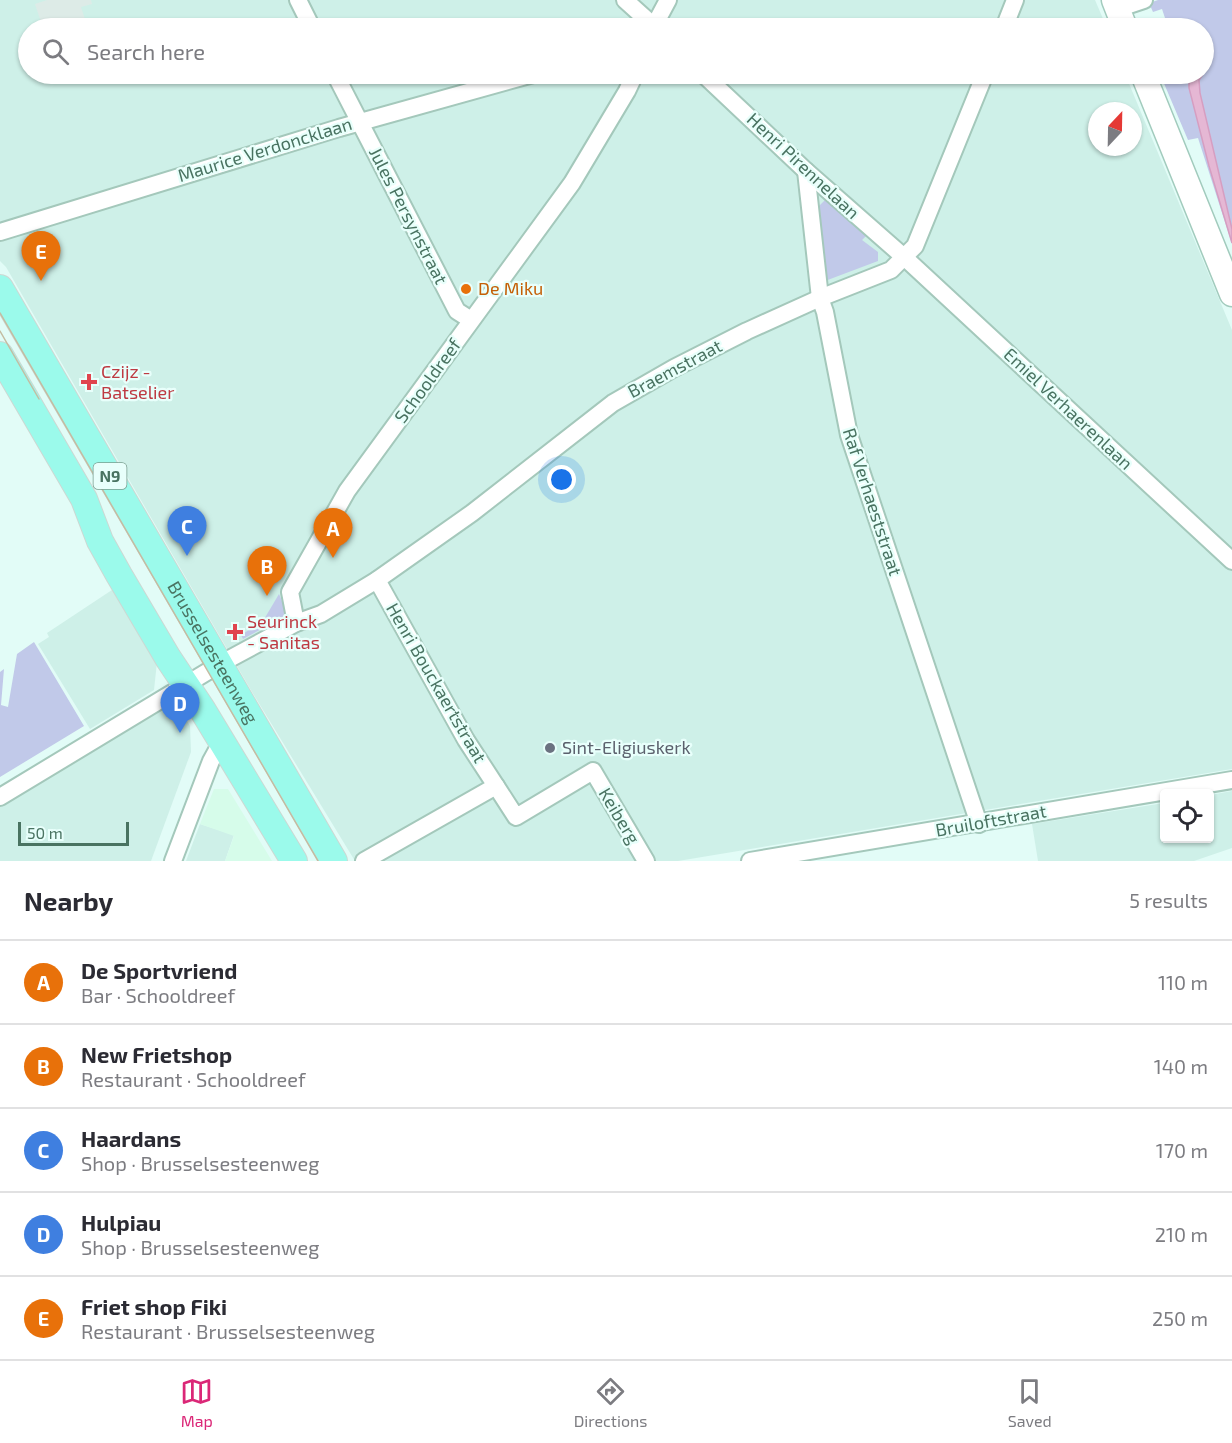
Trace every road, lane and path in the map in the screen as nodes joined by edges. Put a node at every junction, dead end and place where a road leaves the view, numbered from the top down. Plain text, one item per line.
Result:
1 (298, 0) edge
2 (626, 0) edge
3 (668, 0) edge
4 (1015, 0) edge
5 (1144, 0) edge
6 (1119, 12) edge
7 (307, 18) edge
8 (643, 18) edge
9 (658, 18) edge
10 (1008, 18) edge
11 (340, 84) edge
12 (497, 84) edge
13 (631, 84) edge
14 (714, 84) edge
15 (981, 84) edge
16 (1147, 84) edge
17 (359, 122) junction
18 (806, 171) junction
19 (0, 232) edge
20 (904, 258) junction
21 (0, 288) edge
22 (1232, 294) edge
23 (820, 298) junction
24 (471, 320) junction
25 (0, 355) edge
26 (1232, 561) edge
27 (377, 580) junction
28 (296, 623) junction
29 (220, 664) junction
30 (185, 685) junction
31 (222, 741) junction
32 (593, 771) joint
33 (1232, 780) edge
34 (496, 786) junction
35 (0, 797) edge
36 (978, 824) junction
37 (173, 861) edge
38 (294, 861) edge
39 (334, 861) edge
40 (364, 861) edge
41 (646, 861) edge
42 (750, 861) edge

1 - 7 street
2 - 8 street
3 - 9 street
4 - 10 street
5 - 6 street
11 - 17 street, Jules Persynstraat
12 - 17 street, Maurice Verdoncklaan
13 - 24 street, Schooldreef
14 - 18 street, Henri Pirennelaan
15 - 20 street, Braemstraat
16 - 22 street
17 - 19 street, Maurice Verdoncklaan
17 - 24 street, Jules Persynstraat
18 - 20 street, Henri Pirennelaan
18 - 23 street, Raf Verhaeststraat
20 - 23 street, Braemstraat
20 - 26 street, Emiel Verhaerenlaan
21 - 29 main road, Brusselsesteenweg / N9
23 - 27 street, Braemstraat
23 - 36 street, Raf Verhaeststraat
24 - 28 street, Schooldreef
25 - 30 main road, Brusselsesteenweg / N9
27 - 28 street, Braemstraat
27 - 34 street, Henri Bouckaertstraat
28 - 29 street
29 - 30 street
29 - 39 main road, Brusselsesteenweg / N9
30 - 31 main road, Brusselsesteenweg / N9
30 - 35 street
31 - 37 street
31 - 38 main road, Brusselsesteenweg / N9
32 - 34 street, Henri Bouckaertstraat
32 - 41 street, Keiberg
33 - 36 street, Bruiloftstraat
34 - 40 street
36 - 42 street, Bruiloftstraat

